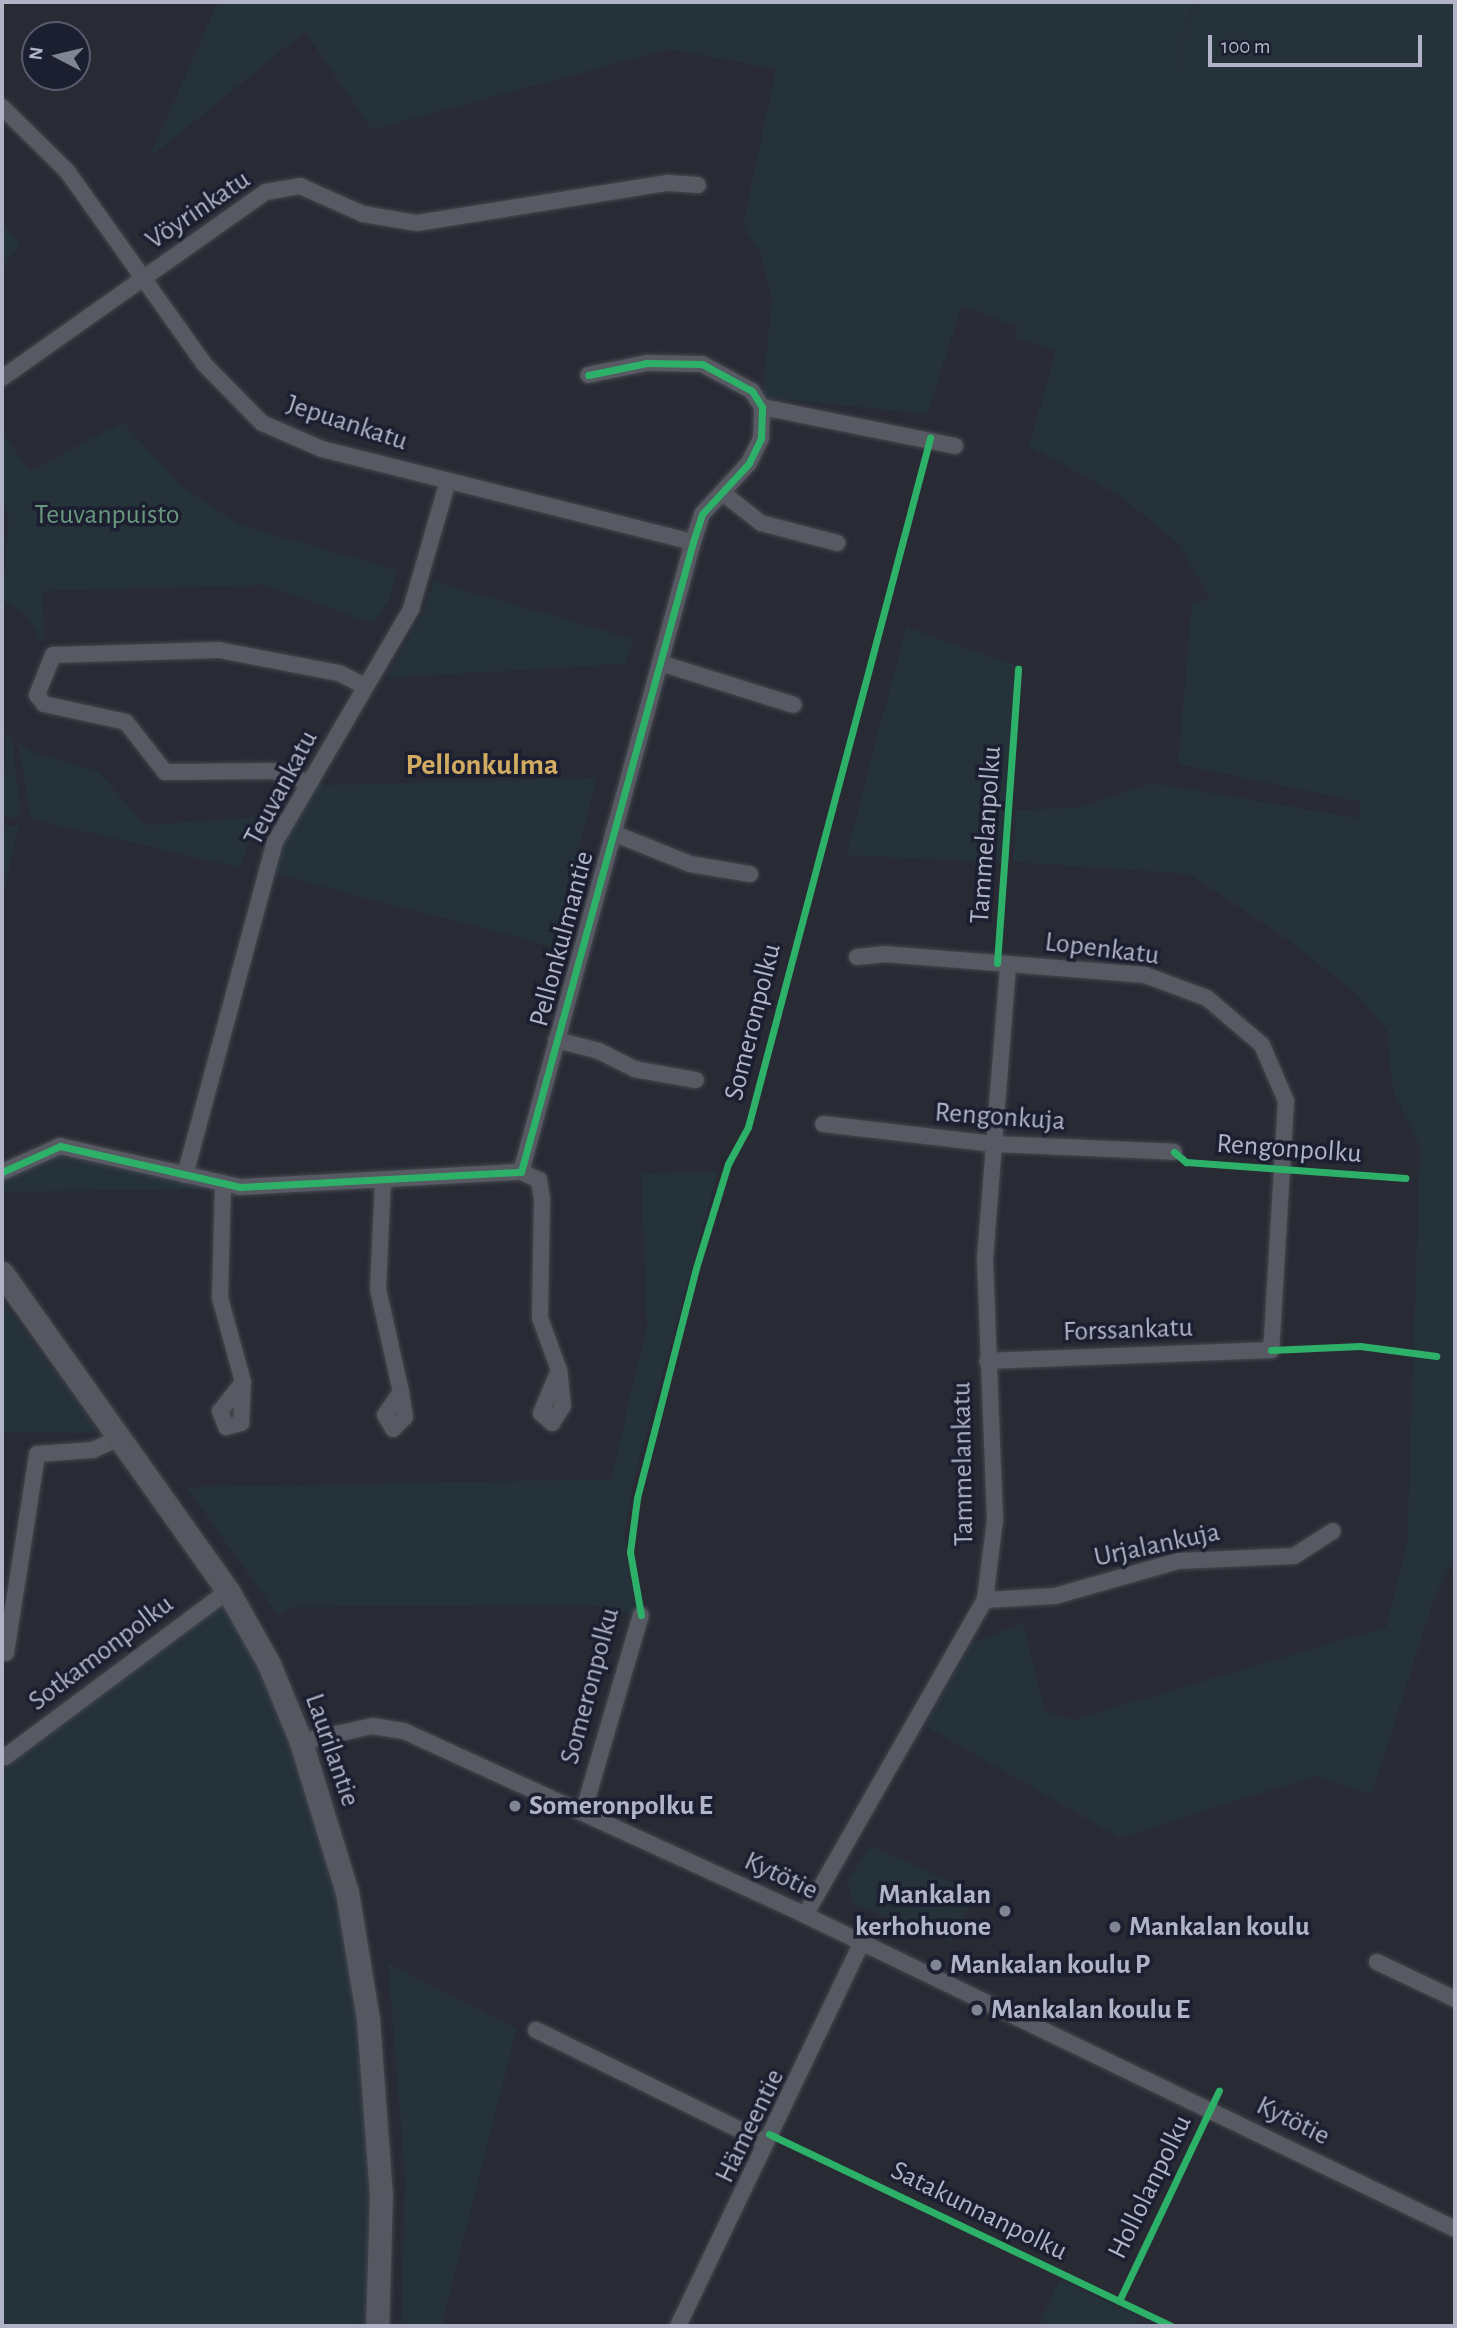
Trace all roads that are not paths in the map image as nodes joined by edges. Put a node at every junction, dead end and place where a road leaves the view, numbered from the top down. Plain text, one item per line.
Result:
1 (2, 107) edge
2 (698, 185) dead end
3 (147, 276) junction
4 (588, 375) dead end
5 (2, 378) edge
6 (762, 407) junction
7 (955, 446) dead end
8 (448, 481) junction
9 (724, 494) junction
10 (693, 542) junction
11 (836, 543) dead end
12 (660, 663) junction
13 (366, 687) junction
14 (794, 705) dead end
15 (310, 783) junction
16 (613, 833) junction
17 (750, 874) dead end
18 (857, 957) dead end
19 (1008, 964) junction
20 (556, 1040) junction
21 (696, 1080) dead end
22 (823, 1124) dead end
23 (994, 1144) junction
24 (1174, 1152) dead end
25 (2, 1172) edge
26 (521, 1172) junction
27 (185, 1175) junction
28 (383, 1180) junction
29 (223, 1183) junction
30 (2, 1273) edge
31 (1271, 1350) joint
32 (987, 1361) junction
33 (559, 1370) dead end
34 (243, 1382) dead end
35 (401, 1391) dead end
36 (119, 1438) junction
37 (1333, 1531) dead end
38 (228, 1591) junction
39 (985, 1600) junction
40 (641, 1615) dead end
41 (6, 1653) dead end
42 (301, 1742) junction
43 (5, 1757) dead end
44 (583, 1813) junction
45 (805, 1915) junction
46 (861, 1944) junction
47 (1377, 1962) dead end
48 (1455, 1999) edge
49 (536, 2030) dead end
50 (765, 2142) junction
51 (1455, 2229) edge
52 (377, 2326) edge
53 (678, 2326) edge

1 - 3 street, Jepuankatu
2 - 3 street, Vöyrinkatu
3 - 5 street, Vöyrinkatu
3 - 8 street, Jepuankatu
4 - 6 street
6 - 7 street
6 - 9 street, Pellonkulmantie
8 - 10 street, Jepuankatu
8 - 13 street, Teuvankatu
9 - 10 street, Pellonkulmantie
9 - 11 street
10 - 12 street, Pellonkulmantie
12 - 14 street
12 - 16 street, Pellonkulmantie
13 - 15 street, Teuvankatu
13 - 15 street
15 - 27 street, Teuvankatu
16 - 17 street
16 - 20 street, Pellonkulmantie
18 - 19 street, Lopenkatu
19 - 23 street, Tammelankatu
19 - 31 street, Lopenkatu
20 - 21 street
20 - 26 street, Pellonkulmantie
22 - 23 street, Rengonkuja
23 - 24 street, Rengonkuja
23 - 32 street, Tammelankatu
25 - 27 street
26 - 28 street
26 - 33 street
27 - 29 street
28 - 29 street
28 - 35 street
29 - 34 street
30 - 36 street, Laurilantie
31 - 32 street, Forssankatu
32 - 39 street, Tammelankatu
36 - 38 street, Laurilantie
36 - 41 street
37 - 39 street, Urjalankuja
38 - 42 street, Laurilantie
38 - 43 street, Sotkamonpolku
39 - 45 street, Tammelankatu
40 - 44 street, Someronpolku
42 - 44 street, Kytötie
42 - 52 street, Laurilantie
44 - 45 street, Kytötie
45 - 46 street, Kytötie
46 - 50 street, Hämeentie
46 - 51 street, Kytötie
47 - 48 street
49 - 50 street
50 - 53 street, Hämeentie

